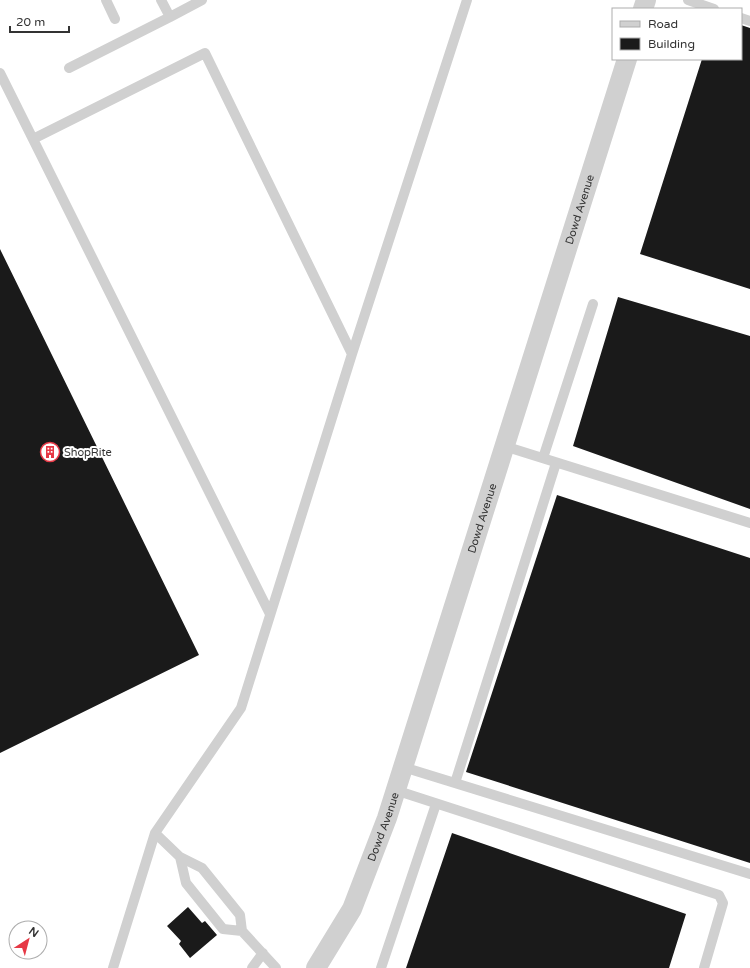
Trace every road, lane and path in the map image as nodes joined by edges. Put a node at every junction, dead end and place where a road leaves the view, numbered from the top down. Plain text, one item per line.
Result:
1 (106, 0) edge
2 (162, 0) edge
3 (202, 0) edge
4 (467, 0) edge
5 (688, 0) edge
6 (711, 8) edge
7 (170, 17) junction
8 (115, 19) dead end
9 (627, 60) edge
10 (70, 68) dead end
11 (0, 73) edge
12 (33, 139) junction
13 (593, 304) dead end
14 (352, 354) junction
15 (504, 446) junction
16 (544, 458) junction
17 (556, 462) junction
18 (750, 523) edge
19 (270, 614) junction
20 (403, 767) junction
21 (455, 783) junction
22 (396, 790) junction
23 (436, 804) junction
24 (155, 833) junction
25 (180, 857) junction
26 (750, 874) edge
27 (242, 931) junction
28 (263, 953) junction
29 (319, 967) edge
30 (113, 968) edge
31 (252, 968) edge
32 (276, 968) edge
33 (381, 968) edge
34 (704, 968) edge

1 - 8 lane
2 - 7 lane
3 - 7 lane
4 - 14 lane
5 - 6 lane
7 - 10 lane
9 - 15 street, Dowd Avenue
11 - 12 lane
12 - 14 lane
12 - 19 lane
13 - 16 lane
14 - 19 lane
15 - 16 lane
15 - 20 street, Dowd Avenue
16 - 17 lane
17 - 18 lane
17 - 21 lane
19 - 24 lane
20 - 21 lane
20 - 22 street, Dowd Avenue
21 - 26 lane
22 - 23 lane
22 - 29 street, Dowd Avenue
23 - 33 lane
23 - 34 lane
24 - 25 lane
24 - 30 lane
25 - 27 lane
25 - 27 lane
27 - 28 lane
28 - 31 lane
28 - 32 lane

